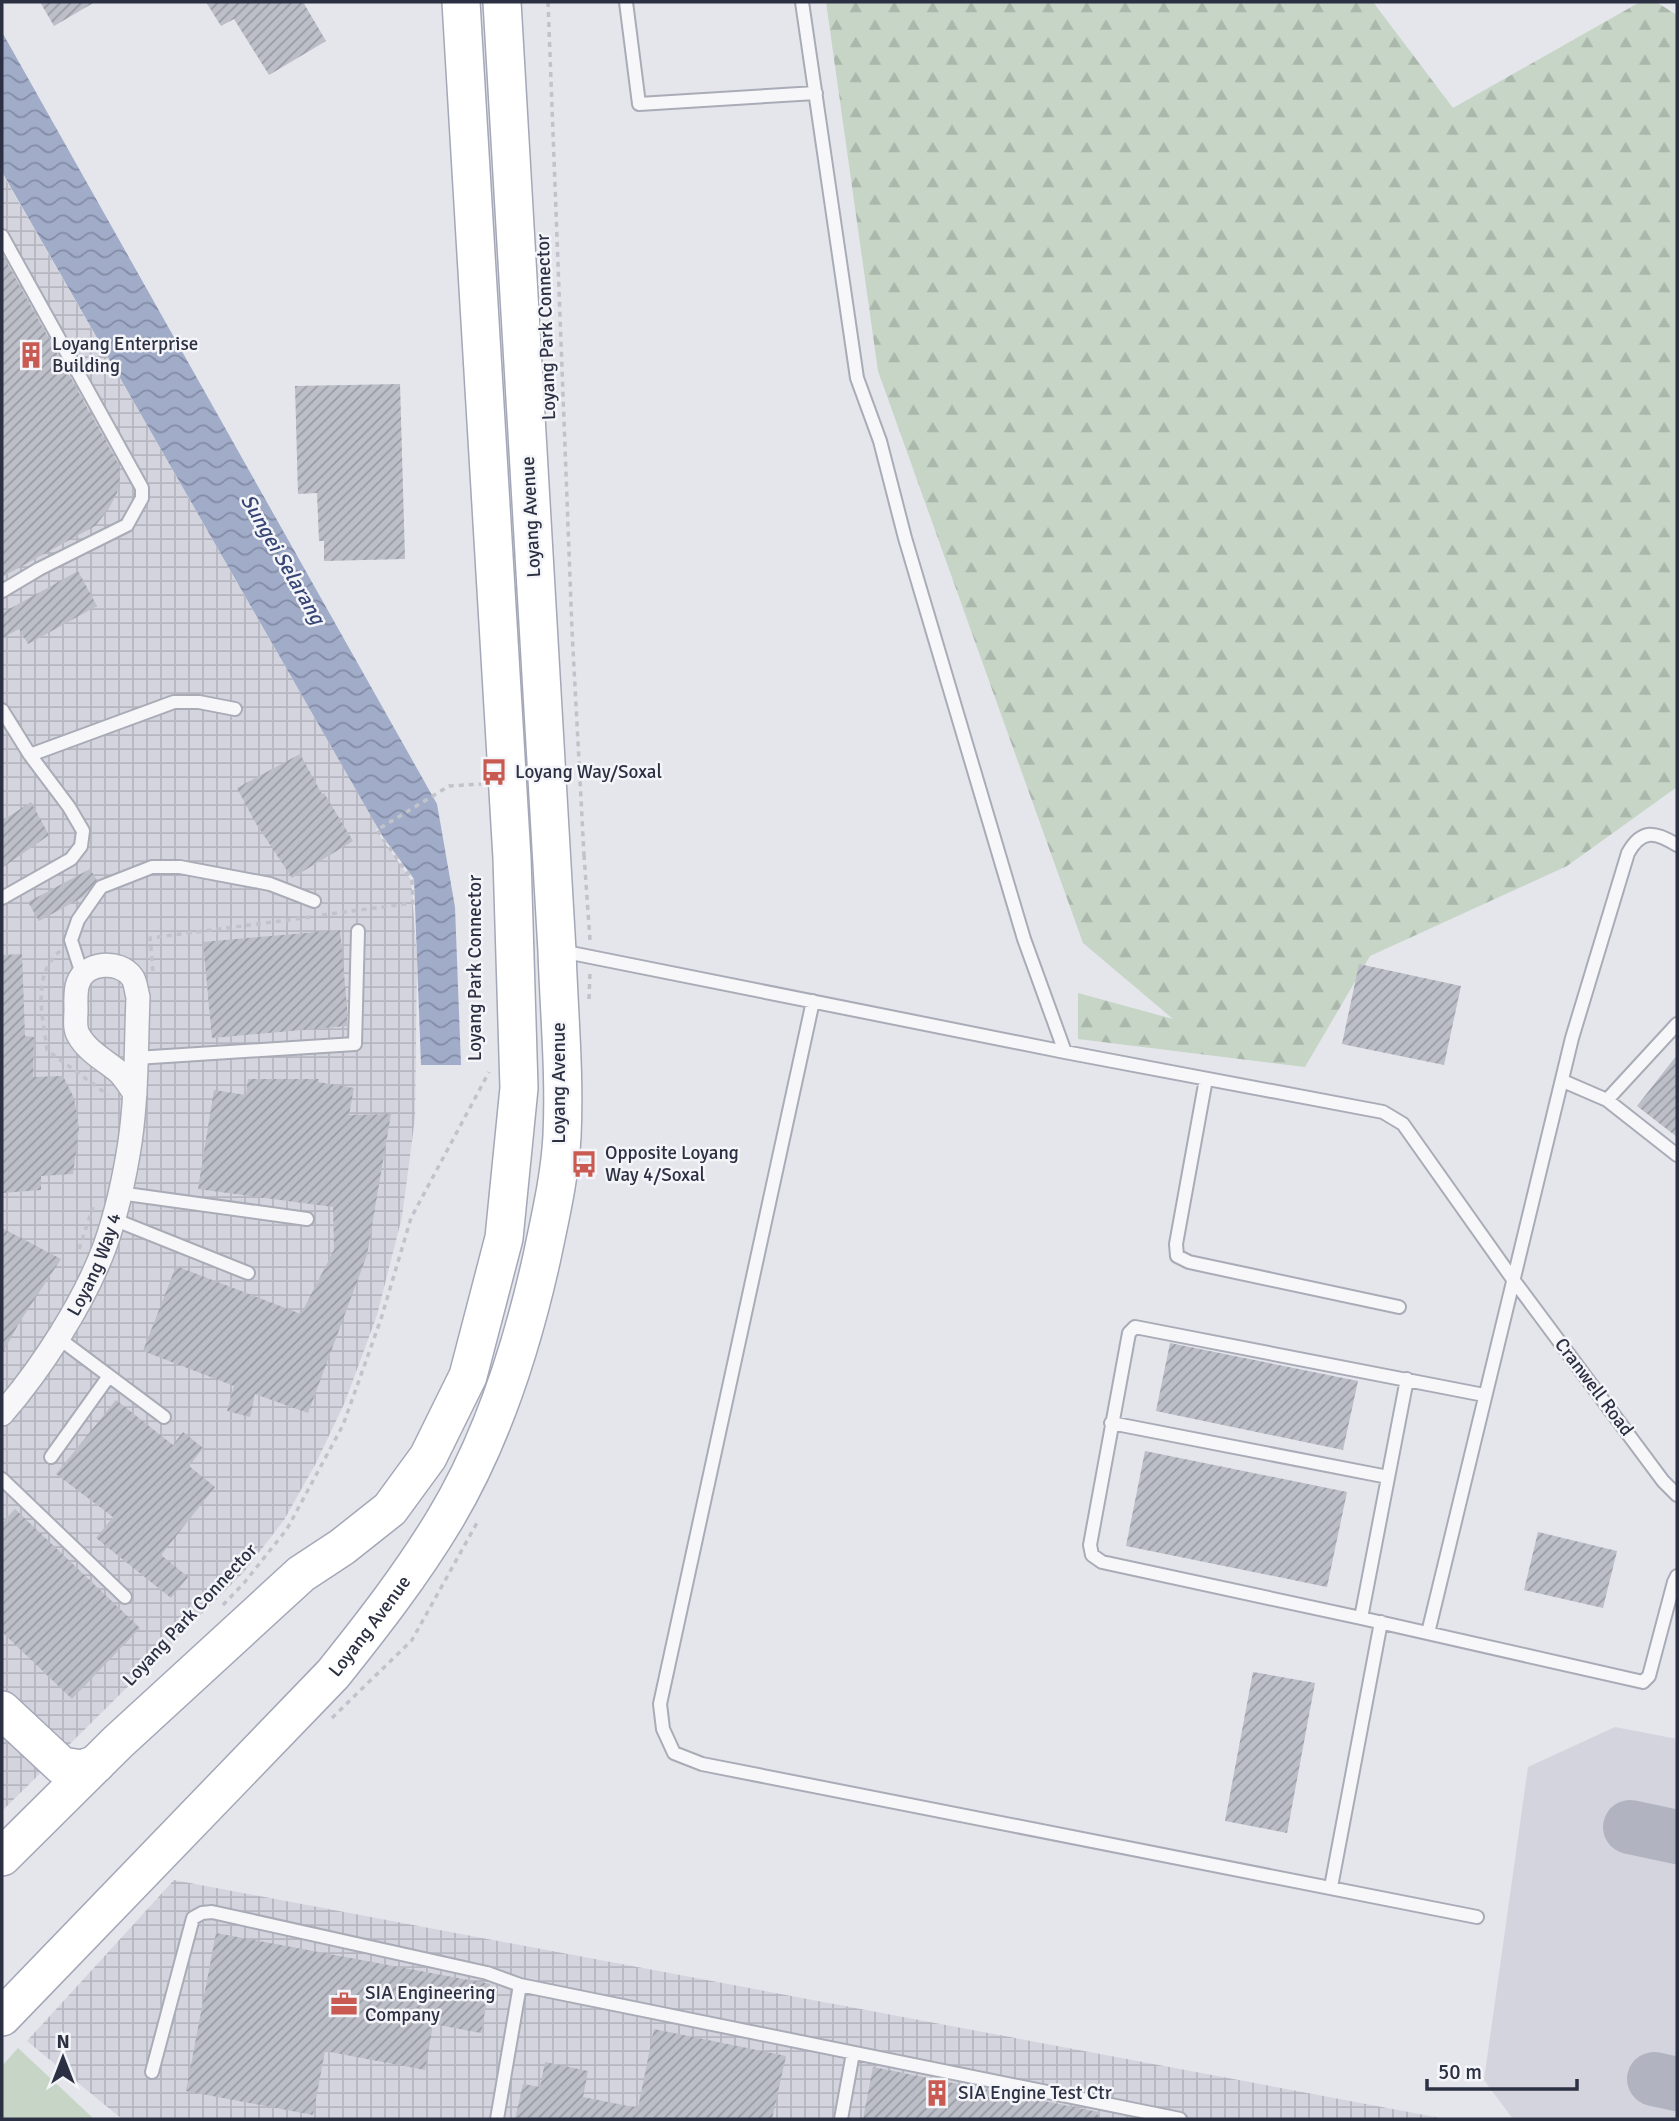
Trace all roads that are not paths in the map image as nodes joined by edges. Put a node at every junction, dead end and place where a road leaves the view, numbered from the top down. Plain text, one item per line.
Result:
1 (461, 2) edge
2 (502, 2) edge
3 (626, 2) edge
4 (802, 2) edge
5 (816, 93) junction
6 (2, 236) edge
7 (2, 592) edge
8 (235, 709) dead end
9 (2, 710) edge
10 (30, 755) junction
11 (1677, 845) edge
12 (2, 898) edge
13 (314, 901) dead end
14 (358, 931) dead end
15 (557, 951) junction
16 (82, 974) junction
17 (813, 1002) junction
18 (1677, 1024) edge
19 (1065, 1052) junction
20 (136, 1058) junction
21 (1206, 1079) junction
22 (1563, 1081) junction
23 (135, 1094) junction
24 (1607, 1100) junction
25 (1677, 1155) edge
26 (118, 1193) junction
27 (113, 1219) junction
28 (307, 1219) dead end
29 (248, 1273) dead end
30 (1512, 1278) junction
31 (1399, 1307) dead end
32 (57, 1338) junction
33 (109, 1376) junction
34 (1407, 1379) junction
35 (1484, 1395) junction
36 (2, 1414) edge
37 (164, 1417) dead end
38 (1111, 1423) junction
39 (51, 1457) dead end
40 (1388, 1477) junction
41 (2, 1479) edge
42 (1677, 1495) edge
43 (1677, 1576) edge
44 (125, 1597) dead end
45 (1361, 1618) junction
46 (1381, 1622) junction
47 (1428, 1633) junction
48 (2, 1710) edge
49 (96, 1764) junction
50 (2, 1857) edge
51 (1331, 1887) junction
52 (1477, 1917) dead end
53 (520, 1985) junction
54 (2, 2017) edge
55 (853, 2053) junction
56 (152, 2071) dead end
57 (497, 2119) edge
58 (841, 2119) edge
59 (1180, 2119) edge

1 - 49 main road, Loyang Avenue
2 - 15 main road, Loyang Avenue
3 - 5 lane
4 - 5 lane
5 - 19 lane
6 - 7 lane
8 - 10 lane
9 - 10 lane
10 - 12 lane
11 - 22 lane
13 - 16 lane
14 - 20 lane
15 - 17 lane, Cranwell Road
15 - 54 main road, Loyang Avenue
16 - 20 street, Loyang Way 4
16 - 23 street
17 - 19 lane, Cranwell Road
17 - 51 lane
18 - 24 lane
19 - 21 lane, Cranwell Road
20 - 23 street, Loyang Way 4
21 - 30 lane, Cranwell Road
21 - 31 lane
22 - 24 lane
22 - 30 lane
23 - 26 street, Loyang Way 4
24 - 25 lane
26 - 27 street, Loyang Way 4
26 - 28 lane
27 - 29 lane
27 - 32 street, Loyang Way 4
30 - 35 lane
30 - 42 lane, Cranwell Road
32 - 33 lane
32 - 36 street, Loyang Way 4
33 - 37 lane
33 - 39 lane
34 - 35 lane
34 - 38 lane
34 - 40 lane
35 - 47 lane
38 - 40 lane
38 - 45 lane
40 - 45 lane
41 - 44 lane
43 - 47 lane
45 - 46 lane
46 - 47 lane
46 - 51 lane
48 - 49 main road
49 - 50 main road, Loyang Avenue
51 - 52 lane
53 - 55 lane
53 - 56 lane
53 - 57 lane
55 - 58 lane
55 - 59 lane

